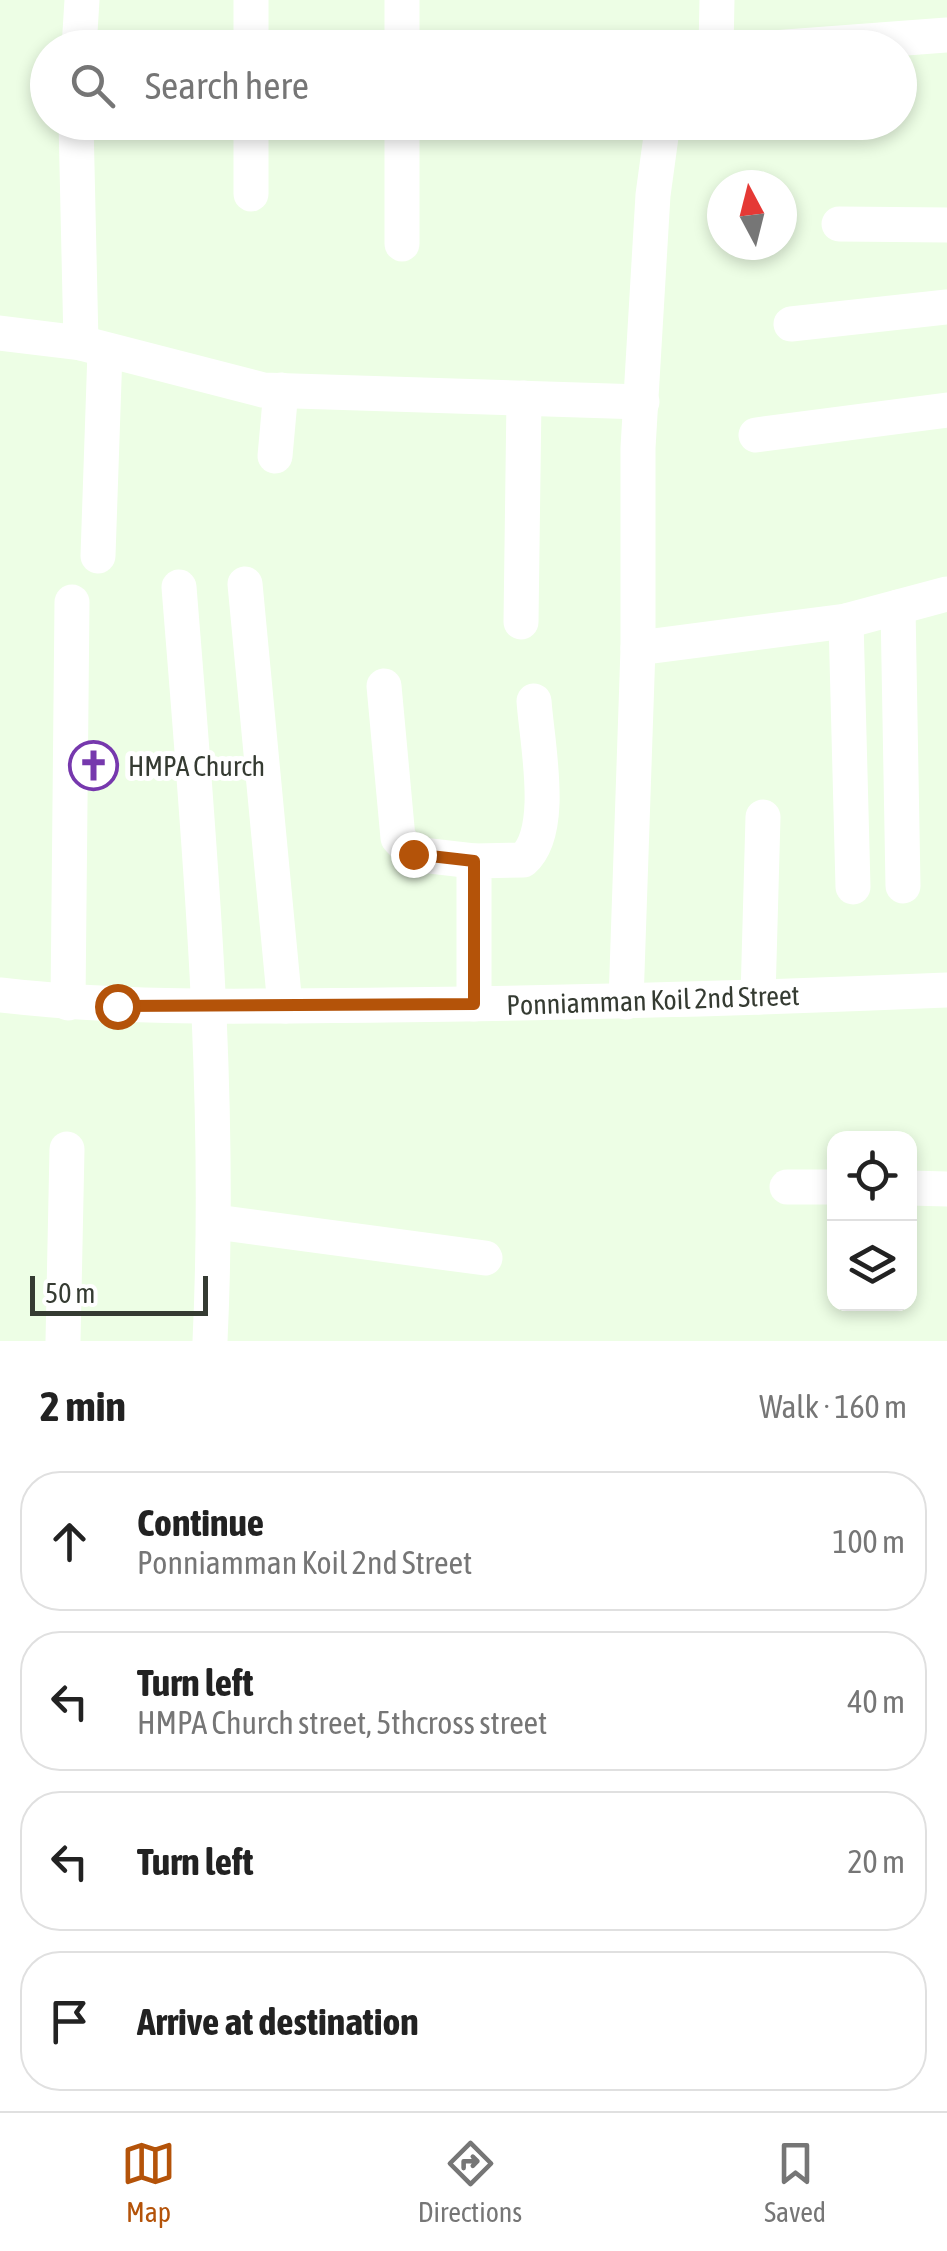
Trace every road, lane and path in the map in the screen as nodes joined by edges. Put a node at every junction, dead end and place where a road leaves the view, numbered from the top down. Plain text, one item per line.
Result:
1 (82, 0) edge
2 (251, 0) edge
3 (402, 0) edge
4 (717, 0) edge
5 (80, 30) edge
6 (251, 30) edge
7 (402, 30) edge
8 (716, 30) edge
9 (947, 35) edge
10 (917, 37) edge
11 (77, 140) edge
12 (251, 140) edge
13 (402, 140) edge
14 (661, 140) edge
15 (252, 194) dead end
16 (840, 224) dead end
17 (947, 225) edge
18 (402, 244) dead end
19 (947, 307) edge
20 (791, 324) dead end
21 (0, 333) edge
22 (93, 347) junction
23 (281, 390) junction
24 (524, 398) junction
25 (642, 402) junction
26 (947, 410) edge
27 (756, 434) dead end
28 (274, 456) dead end
29 (98, 556) dead end
30 (245, 584) dead end
31 (179, 587) dead end
32 (947, 594) edge
33 (72, 602) dead end
34 (898, 607) junction
35 (846, 621) junction
36 (521, 622) dead end
37 (638, 648) junction
38 (384, 686) dead end
39 (534, 701) dead end
40 (764, 817) dead end
41 (474, 861) junction
42 (904, 886) dead end
43 (853, 887) dead end
44 (947, 990) edge
45 (0, 995) edge
46 (758, 997) junction
47 (626, 1002) junction
48 (68, 1003) junction
49 (474, 1004) junction
50 (212, 1006) junction
51 (285, 1006) junction
52 (67, 1149) dead end
53 (787, 1187) dead end
54 (827, 1187) edge
55 (917, 1188) edge
56 (947, 1189) edge
57 (216, 1222) junction
58 (484, 1258) dead end
59 (63, 1341) edge
60 (210, 1341) edge

1 - 5 street
2 - 6 street
3 - 7 street
4 - 8 street
9 - 10 street
11 - 22 street
12 - 15 street
13 - 18 street
14 - 25 street
16 - 17 street
19 - 20 street
21 - 22 street
22 - 23 street
22 - 29 street
23 - 24 street
23 - 28 street
24 - 25 street
24 - 36 street
25 - 37 street
26 - 27 street
30 - 51 street
31 - 50 street
32 - 34 street
33 - 48 street
34 - 35 street
34 - 42 street
35 - 37 street
35 - 43 street
37 - 47 street
38 - 41 street
39 - 41 street
40 - 46 street
41 - 49 street
44 - 46 street, Ponniamman Koil 2nd Street
45 - 48 street, Ponniamman Koil 2nd Street
46 - 47 street, Ponniamman Koil 2nd Street
47 - 49 street, Ponniamman Koil 2nd Street
48 - 50 street, Ponniamman Koil 2nd Street
49 - 51 street, Ponniamman Koil 2nd Street
50 - 51 street, Ponniamman Koil 2nd Street
50 - 57 street
52 - 59 street
53 - 54 street
55 - 56 street
57 - 58 street
57 - 60 street

